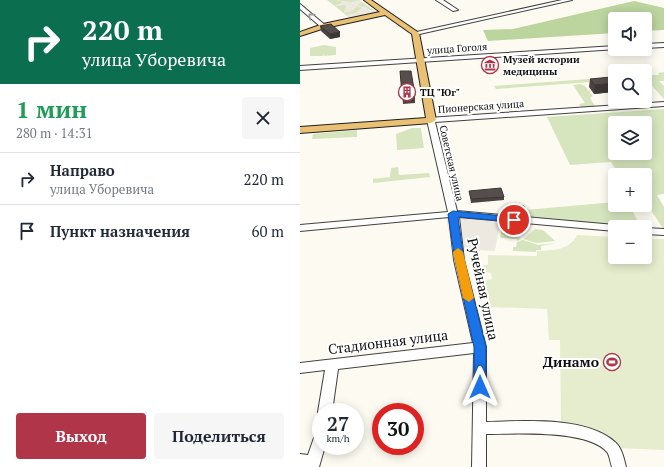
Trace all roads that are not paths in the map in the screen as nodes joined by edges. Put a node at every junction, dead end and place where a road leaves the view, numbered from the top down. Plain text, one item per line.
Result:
1 (367, 0) edge
2 (439, 0) edge
3 (569, 0) edge
4 (300, 6) edge
5 (455, 10) dead end
6 (386, 12) junction
7 (323, 26) junction
8 (415, 33) junction
9 (300, 34) edge
10 (664, 45) edge
11 (652, 46) edge
12 (608, 48) edge
13 (420, 60) junction
14 (300, 68) edge
15 (664, 104) edge
16 (431, 120) junction
17 (300, 130) edge
18 (453, 214) junction
19 (608, 227) edge
20 (300, 228) edge
21 (652, 231) edge
22 (664, 232) edge
23 (480, 347) junction
24 (333, 363) junction
25 (300, 368) edge
26 (326, 403) edge
27 (480, 428) junction
28 (479, 467) edge
29 (619, 467) edge

1 - 6 main road
2 - 5 street
3 - 8 street
7 -> 4 street
6 - 7 main road
6 - 8 main road
7 - 9 main road
8 - 13 main road, Советская улица
10 - 11 street
12 - 13 street, улица Гоголя
13 - 14 street, улица Гоголя
13 - 16 main road, Советская улица
15 - 16 street, Пионерская улица
16 - 17 main road, Пионерская улица
16 - 18 street, Советская улица
18 - 19 street
18 - 20 street
18 - 23 street, Ручейная улица
21 - 22 street
23 - 24 street, Стадионная улица
23 - 27 street, Ручейная улица
24 - 25 street, Стадионная улица
24 - 26 street
27 - 28 street, Ручейная улица
27 - 29 street

